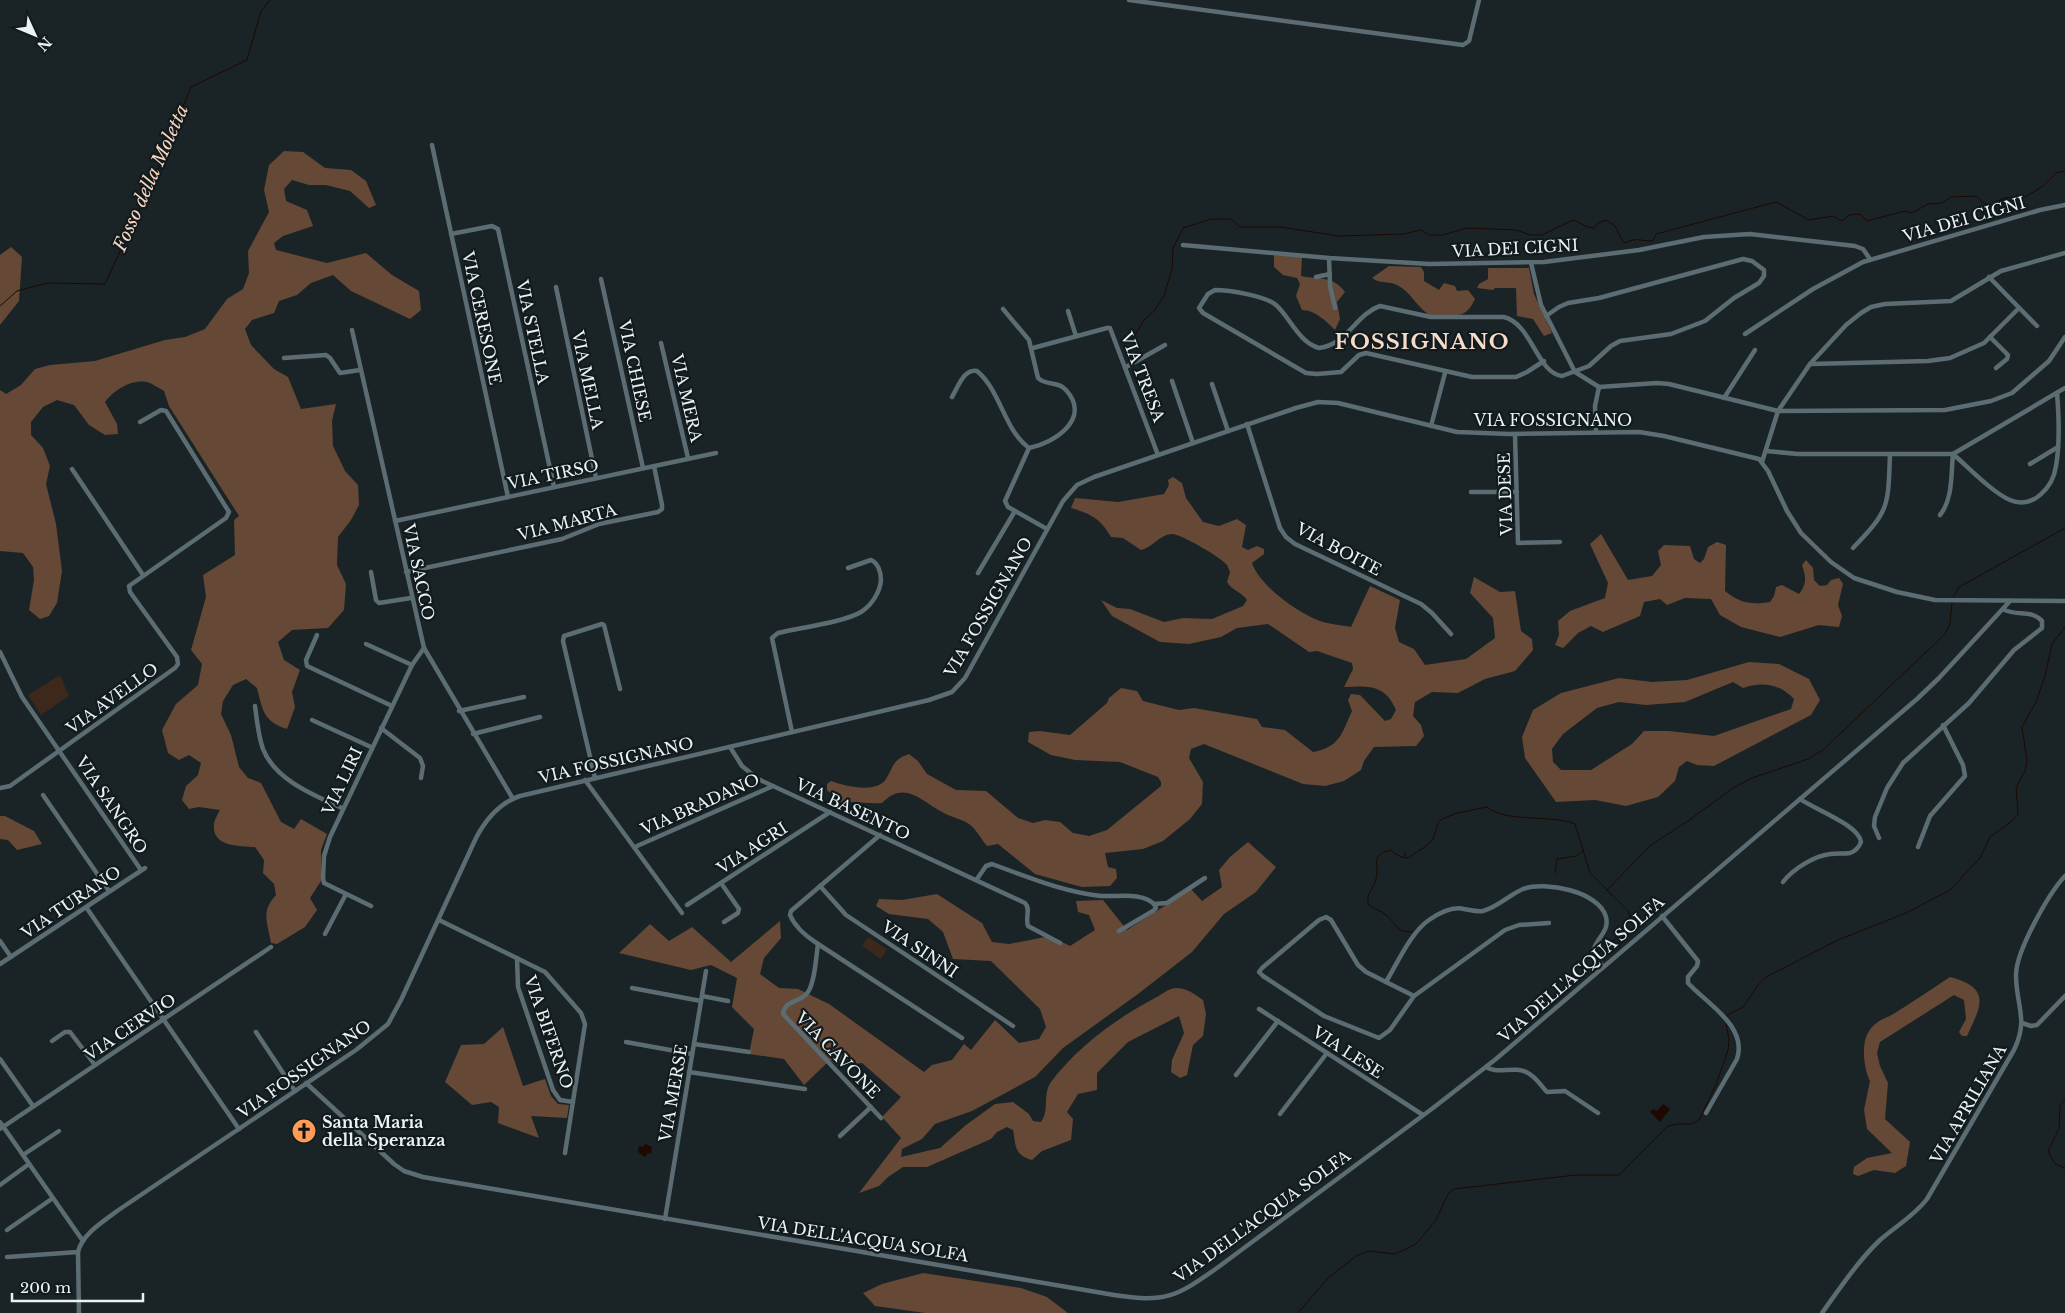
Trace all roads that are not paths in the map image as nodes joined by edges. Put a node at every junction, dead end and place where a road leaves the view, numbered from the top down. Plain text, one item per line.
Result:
1 (1130, 0) edge
2 (1480, 0) edge
3 (432, 145) dead end
4 (2065, 205) edge
5 (451, 234) junction
6 (1183, 246) dead end
7 (2065, 253) edge
8 (1330, 258) junction
9 (1870, 259) junction
10 (1531, 263) junction
11 (1330, 274) junction
12 (1316, 277) dead end
13 (1989, 277) junction
14 (602, 279) dead end
15 (556, 287) dead end
16 (1335, 308) dead end
17 (2019, 308) junction
18 (1003, 309) dead end
19 (1068, 311) dead end
20 (1546, 316) junction
21 (2037, 326) dead end
22 (352, 330) dead end
23 (1745, 334) dead end
24 (1076, 336) junction
25 (1990, 337) junction
26 (2065, 337) edge
27 (661, 343) dead end
28 (1165, 345) dead end
29 (1033, 348) junction
30 (1755, 350) dead end
31 (284, 358) dead end
32 (1544, 361) junction
33 (1810, 364) junction
34 (1126, 367) junction
35 (1996, 368) dead end
36 (360, 370) junction
37 (1445, 372) junction
38 (1575, 372) junction
39 (1172, 381) dead end
40 (1212, 384) dead end
41 (1599, 387) junction
42 (2065, 388) edge
43 (2057, 393) junction
44 (952, 397) dead end
45 (1724, 398) junction
46 (1778, 411) junction
47 (140, 422) dead end
48 (1247, 424) junction
49 (1432, 426) junction
50 (1228, 431) junction
51 (1596, 432) junction
52 (1516, 434) junction
53 (1194, 443) junction
54 (2058, 447) junction
55 (1029, 448) junction
56 (1766, 451) junction
57 (716, 452) dead end
58 (1890, 454) junction
59 (1953, 454) junction
60 (1158, 455) junction
61 (688, 458) junction
62 (1762, 462) junction
63 (2030, 464) dead end
64 (654, 466) junction
65 (643, 468) junction
66 (72, 469) dead end
67 (596, 478) junction
68 (554, 487) junction
69 (1471, 492) dead end
70 (1516, 492) junction
71 (508, 497) junction
72 (1015, 511) junction
73 (1940, 515) dead end
74 (394, 521) junction
75 (1047, 529) junction
76 (1560, 542) dead end
77 (1853, 548) dead end
78 (848, 568) dead end
79 (371, 572) dead end
80 (406, 572) junction
81 (978, 573) dead end
82 (143, 575) junction
83 (411, 598) junction
84 (2010, 601) junction
85 (2065, 601) edge
86 (2002, 609) junction
87 (1451, 634) dead end
88 (317, 636) dead end
89 (366, 644) dead end
90 (424, 648) junction
91 (0, 652) edge
92 (412, 665) junction
93 (620, 689) dead end
94 (524, 697) dead end
95 (255, 706) dead end
96 (392, 706) junction
97 (460, 712) junction
98 (540, 717) dead end
99 (312, 720) dead end
100 (1943, 725) junction
101 (381, 728) junction
102 (792, 732) junction
103 (473, 734) junction
104 (371, 747) junction
105 (730, 747) junction
106 (59, 751) junction
107 (421, 778) dead end
108 (595, 778) junction
109 (586, 780) junction
110 (773, 786) junction
111 (0, 788) edge
112 (43, 795) dead end
113 (512, 799) junction
114 (1800, 799) junction
115 (342, 808) junction
116 (830, 812) junction
117 (880, 835) junction
118 (1879, 838) dead end
119 (636, 846) dead end
120 (1918, 847) dead end
121 (143, 869) joint
122 (2065, 876) edge
123 (1205, 878) dead end
124 (977, 879) junction
125 (1783, 882) dead end
126 (721, 883) junction
127 (820, 886) junction
128 (109, 891) junction
129 (346, 894) junction
130 (1154, 904) junction
131 (687, 905) dead end
132 (371, 906) dead end
133 (86, 907) junction
134 (682, 913) dead end
135 (1662, 916) junction
136 (438, 920) junction
137 (724, 922) dead end
138 (1549, 923) dead end
139 (1119, 931) dead end
140 (325, 934) dead end
141 (0, 941) edge
142 (1060, 943) dead end
143 (818, 944) junction
144 (271, 948) dead end
145 (11, 957) junction
146 (517, 958) junction
147 (0, 964) edge
148 (1603, 967) junction
149 (706, 971) dead end
150 (1386, 982) junction
151 (632, 988) dead end
152 (1414, 996) junction
153 (2065, 996) edge
154 (702, 998) junction
155 (728, 1001) dead end
156 (1259, 1009) dead end
157 (163, 1020) junction
158 (1278, 1021) junction
159 (2022, 1023) junction
160 (1013, 1026) dead end
161 (256, 1032) dead end
162 (962, 1038) dead end
163 (52, 1041) dead end
164 (626, 1042) dead end
165 (694, 1044) junction
166 (749, 1052) dead end
167 (1327, 1053) junction
168 (692, 1054) junction
169 (0, 1059) edge
170 (95, 1065) junction
171 (1486, 1066) junction
172 (690, 1072) junction
173 (1236, 1074) dead end
174 (306, 1083) junction
175 (805, 1089) dead end
176 (295, 1091) junction
177 (573, 1102) junction
178 (33, 1106) junction
179 (871, 1107) junction
180 (1598, 1113) dead end
181 (1706, 1113) dead end
182 (1280, 1114) dead end
183 (1423, 1115) junction
184 (881, 1118) dead end
185 (0, 1122) edge
186 (2, 1128) edge
187 (239, 1129) junction
188 (58, 1131) dead end
189 (840, 1136) dead end
190 (565, 1153) dead end
191 (23, 1155) junction
192 (29, 1164) junction
193 (0, 1184) edge
194 (52, 1198) junction
195 (664, 1219) junction
196 (7, 1230) dead end
197 (83, 1241) junction
198 (78, 1252) junction
199 (7, 1257) dead end
200 (79, 1313) edge
201 (1822, 1313) edge

1 - 2 street
3 - 5 street, VIA CERESONE
4 - 9 street, VIA DEI CIGNI
5 - 68 street, VIA STELLA
5 - 71 street, VIA CERESONE
6 - 8 street, VIA DEI CIGNI
7 - 13 street
8 - 10 street, VIA DEI CIGNI
8 - 11 street
9 - 10 street, VIA DEI CIGNI
9 - 23 street, VIA DEI CIGNI
10 - 20 street
11 - 12 street
11 - 16 street
13 - 17 street
13 - 33 street
14 - 65 street, VIA CHIESE
15 - 67 street, VIA MELLA
17 - 21 street
17 - 25 street
18 - 29 street
19 - 24 street
20 - 38 street
20 - 38 street
22 - 36 street, VIA SACCO
24 - 29 street, VIA TRESA
24 - 34 street, VIA TRESA
25 - 33 street
25 - 35 street
26 - 46 street
27 - 61 street, VIA MERA
28 - 34 street
29 - 55 street
30 - 45 street
31 - 36 street
32 - 37 street
32 - 37 street
32 - 38 street
33 - 46 street
34 - 60 street, VIA TRESA
36 - 74 street, VIA SACCO
37 - 49 street
38 - 41 street
39 - 53 street
40 - 50 street
41 - 45 street
41 - 51 street
42 - 43 street
43 - 54 street
43 - 59 street
44 - 55 street
45 - 46 street
46 - 56 street
47 - 82 street, VIA AVELLO
48 - 49 street, VIA FOSSIGNANO
48 - 50 street, VIA FOSSIGNANO
48 - 87 street, VIA BOITE
49 - 52 street, VIA FOSSIGNANO
50 - 53 street, VIA FOSSIGNANO
51 - 52 street, VIA FOSSIGNANO
51 - 62 street, VIA FOSSIGNANO
52 - 70 street, VIA DESE
53 - 60 street, VIA FOSSIGNANO
54 - 59 street
54 - 63 street
55 - 72 street
56 - 58 street
56 - 62 street
57 - 61 street, VIA TIRSO
58 - 59 street
58 - 77 street
59 - 73 street
60 - 75 street, VIA FOSSIGNANO
61 - 64 street, VIA TIRSO
62 - 84 street
64 - 65 street, VIA TIRSO
64 - 80 street, VIA MARTA
65 - 67 street, VIA TIRSO
66 - 82 street
67 - 68 street, VIA TIRSO
68 - 71 street, VIA TIRSO
69 - 70 street
70 - 76 street, VIA DESE
71 - 74 street, VIA TIRSO
72 - 75 street
72 - 81 street
74 - 80 street, VIA SACCO
75 - 102 street, VIA FOSSIGNANO
78 - 102 street
79 - 83 street
80 - 83 street, VIA SACCO
82 - 106 street, VIA AVELLO
83 - 90 street, VIA SACCO
84 - 85 street
84 - 86 street, VIA DELL'ACQUA SOLFA
86 - 100 street
86 - 114 street, VIA DELL'ACQUA SOLFA
88 - 96 street
89 - 92 street
90 - 92 street, VIA LIRI
90 - 97 street, VIA SACCO
91 - 106 street, VIA SANGRO
92 - 96 street, VIA LIRI
93 - 108 street
94 - 97 street
95 - 115 street
96 - 101 street, VIA LIRI
97 - 103 street, VIA SACCO
98 - 103 street
99 - 104 street
100 - 118 street
100 - 120 street
101 - 104 street, VIA LIRI
101 - 107 street
102 - 105 street, VIA FOSSIGNANO
103 - 113 street, VIA SACCO
104 - 115 street, VIA LIRI
105 - 108 street, VIA FOSSIGNANO
105 - 110 street, VIA BASENTO
106 - 111 street, VIA AVELLO
106 - 121 street, VIA SANGRO
108 - 109 street, VIA FOSSIGNANO
109 - 113 street, VIA FOSSIGNANO
109 - 134 street
110 - 116 street, VIA BASENTO
110 - 119 street, VIA BRADANO
112 - 128 street
113 - 136 street, VIA FOSSIGNANO
114 - 125 street
114 - 135 street, VIA DELL'ACQUA SOLFA
115 - 129 street, VIA LIRI
116 - 117 street, VIA BASENTO
116 - 126 street, VIA AGRI
117 - 124 street, VIA BASENTO
117 - 127 street
121 - 128 street, VIA TURANO
122 - 159 street, VIA APRILIANA
123 - 130 street
124 - 130 street
124 - 142 street, VIA BASENTO
126 - 131 street, VIA AGRI
126 - 137 street
127 - 143 street
127 - 160 street, VIA SINNI
128 - 133 street, VIA TURANO
129 - 132 street, VIA LIRI
129 - 140 street
130 - 139 street
133 - 145 street, VIA TURANO
133 - 157 street
135 - 148 street, VIA DELL'ACQUA SOLFA
135 - 181 street
136 - 146 street, VIA BIFERNO
136 - 174 street, VIA FOSSIGNANO
138 - 152 street
141 - 145 street, VIA TURANO
143 - 162 street
143 - 179 street, VIA CAVONE
144 - 157 street, VIA CERVIO
145 - 147 street, VIA TURANO
146 - 177 street, VIA BIFERNO
146 - 177 street, VIA BIFERNO
148 - 150 street
148 - 171 street, VIA DELL'ACQUA SOLFA
149 - 154 street, VIA MERSE
150 - 152 street
150 - 152 street
151 - 154 street
153 - 159 street
154 - 155 street
154 - 165 street, VIA MERSE
156 - 158 street, VIA LESE
157 - 170 street, VIA CERVIO
157 - 187 street
158 - 167 street, VIA LESE
158 - 173 street
159 - 201 street, VIA APRILIANA
161 - 176 street
163 - 170 street
164 - 168 street
165 - 166 street
165 - 168 street, VIA MERSE
167 - 182 street
167 - 183 street, VIA LESE
168 - 172 street, VIA MERSE
169 - 178 street
170 - 178 street, VIA CERVIO
171 - 180 street
171 - 183 street, VIA DELL'ACQUA SOLFA
172 - 175 street
172 - 195 street, VIA MERSE
174 - 176 street, VIA FOSSIGNANO
174 - 195 street, VIA DELL'ACQUA SOLFA
176 - 187 street, VIA FOSSIGNANO
177 - 190 street, VIA BIFERNO
178 - 186 street, VIA CERVIO
179 - 184 street, VIA CAVONE
179 - 189 street
183 - 195 street, VIA DELL'ACQUA SOLFA
185 - 186 street
186 - 191 street
187 - 197 street, VIA FOSSIGNANO
188 - 191 street
191 - 192 street
192 - 193 street
192 - 194 street
194 - 196 street
194 - 197 street
197 - 198 street, VIA FOSSIGNANO
198 - 199 street
198 - 200 street, VIA FOSSIGNANO

